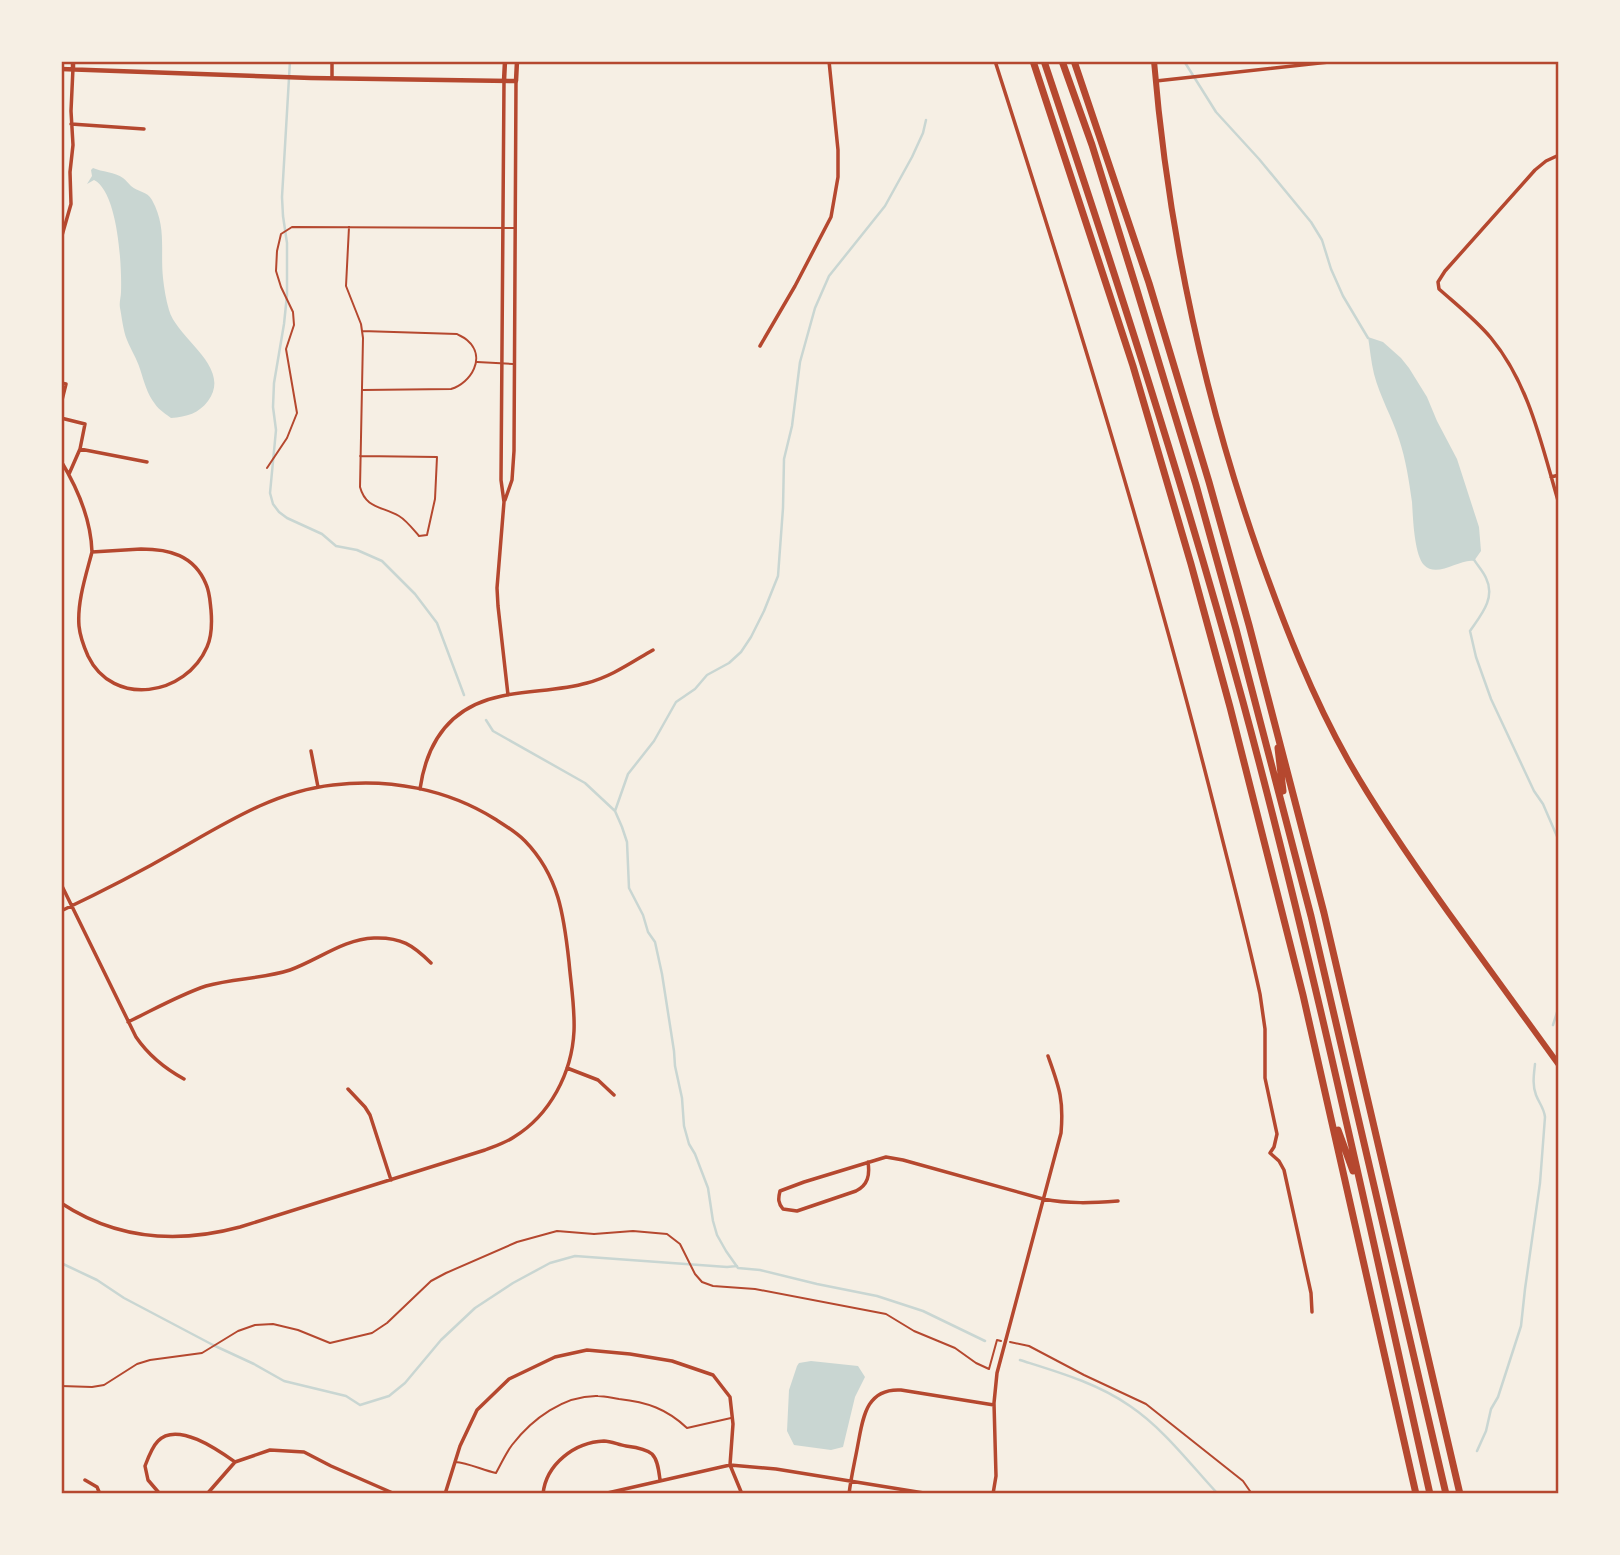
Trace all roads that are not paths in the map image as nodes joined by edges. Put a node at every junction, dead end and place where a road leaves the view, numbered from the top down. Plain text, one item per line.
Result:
1 (73, 61) edge
2 (332, 61) edge
3 (505, 61) edge
4 (517, 61) edge
5 (829, 61) edge
6 (995, 61) edge
7 (1033, 61) edge
8 (1044, 61) edge
9 (1062, 61) edge
10 (1073, 61) edge
11 (1154, 61) edge
12 (1338, 61) edge
13 (73, 68) junction
14 (61, 69) edge
15 (332, 78) junction
16 (505, 81) junction
17 (516, 81) junction
18 (1156, 81) junction
19 (71, 124) junction
20 (144, 129) dead end
21 (1559, 155) edge
22 (349, 228) junction
23 (515, 228) junction
24 (503, 229) junction
25 (61, 239) edge
26 (362, 331) junction
27 (760, 345) dead end
28 (476, 362) junction
29 (503, 363) junction
30 (514, 364) junction
31 (61, 383) edge
32 (362, 390) junction
33 (61, 404) edge
34 (61, 418) edge
35 (80, 449) junction
36 (360, 456) junction
37 (61, 461) edge
38 (147, 462) dead end
39 (267, 468) dead end
40 (69, 474) junction
41 (1559, 475) edge
42 (1551, 477) junction
43 (504, 502) junction
44 (1559, 504) edge
45 (92, 552) junction
46 (653, 650) dead end
47 (508, 695) junction
48 (1275, 721) junction
49 (311, 751) dead end
50 (318, 787) junction
51 (420, 789) junction
52 (1286, 820) junction
53 (61, 884) edge
54 (72, 906) junction
55 (61, 911) edge
56 (430, 963) dead end
57 (128, 1022) junction
58 (1048, 1056) dead end
59 (1559, 1065) edge
60 (567, 1068) junction
61 (184, 1079) dead end
62 (348, 1089) dead end
63 (614, 1095) dead end
64 (1327, 1099) junction
65 (868, 1162) junction
66 (391, 1180) junction
67 (1043, 1199) junction
68 (1363, 1200) junction
69 (1118, 1201) dead end
70 (61, 1203) edge
71 (1312, 1312) dead end
72 (994, 1405) junction
73 (733, 1417) junction
74 (235, 1462) junction
75 (455, 1462) junction
76 (730, 1465) junction
77 (85, 1480) dead end
78 (660, 1480) junction
79 (851, 1481) junction
80 (100, 1494) edge
81 (160, 1494) edge
82 (207, 1494) edge
83 (395, 1494) edge
84 (445, 1494) edge
85 (543, 1494) edge
86 (603, 1494) edge
87 (742, 1494) edge
88 (849, 1494) edge
89 (930, 1494) edge
90 (993, 1494) edge
91 (1416, 1494) edge
92 (1430, 1494) edge
93 (1446, 1494) edge
94 (1460, 1494) edge

1 - 13 street
2 - 15 street
3 - 16 street
4 - 17 street
5 - 27 street
6 - 71 street
7 - 64 highway
8 - 68 highway
9 - 52 highway
10 - 48 highway
11 - 18 main road
12 - 18 street
13 - 14 street
13 - 15 street
13 - 19 street
15 - 16 street
16 - 17 street
16 - 24 street
17 - 23 street
18 - 59 main road
19 - 20 street
19 - 25 street
21 - 42 street
22 - 24 lane
22 - 26 lane
22 - 39 lane
23 - 24 lane
23 - 30 street
24 - 29 street
26 - 28 lane
26 - 32 lane
28 - 29 lane
28 - 32 lane
29 - 30 lane
29 - 43 street
30 - 43 street
31 - 33 street
32 - 36 lane
34 - 35 street
35 - 38 street
35 - 40 street
36 - 36 lane
37 - 40 street
40 - 45 street
41 - 42 street
42 - 44 street
43 - 47 street
45 - 45 street
46 - 47 street
47 - 51 street
48 - 52 highway
48 - 94 highway
49 - 50 street
50 - 51 street
50 - 54 street
51 - 60 street
52 - 93 highway
53 - 54 street
54 - 55 street
54 - 57 street
56 - 57 street
57 - 61 street
58 - 67 street
60 - 63 street
60 - 66 street
62 - 66 street
64 - 68 highway
64 - 91 highway
65 - 65 street
65 - 67 street
66 - 70 street
67 - 69 street
67 - 72 street
68 - 92 highway
72 - 79 street
72 - 90 street
73 - 75 lane
73 - 75 street
73 - 76 street
74 - 81 street
74 - 82 street
74 - 83 street
75 - 84 street
76 - 78 street
76 - 79 street
76 - 87 street
77 - 80 street
78 - 85 street
78 - 86 street
79 - 88 street
79 - 89 street

